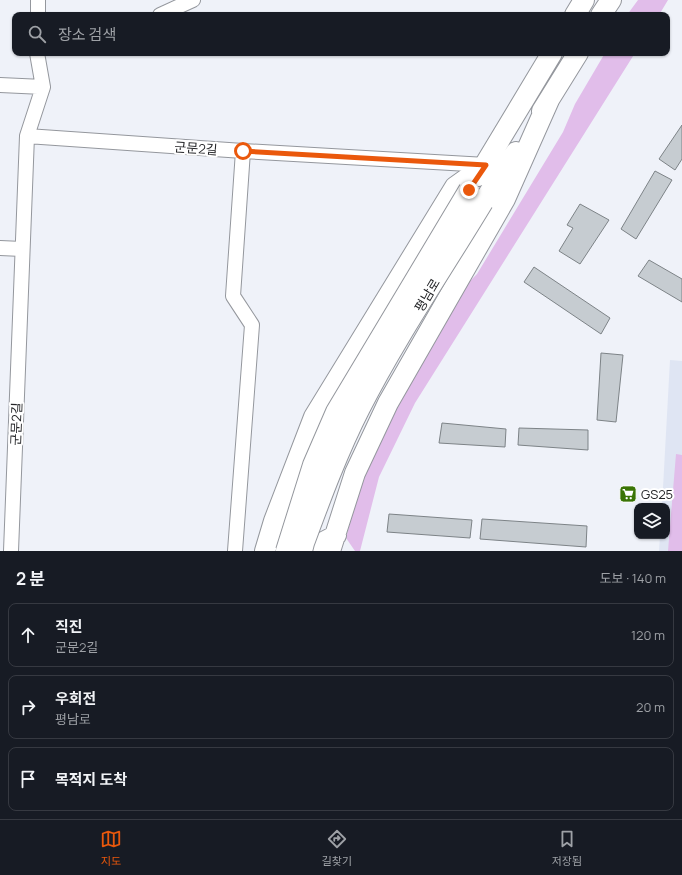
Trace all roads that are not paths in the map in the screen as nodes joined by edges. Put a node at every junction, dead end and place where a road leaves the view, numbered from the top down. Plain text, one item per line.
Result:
1 (38, 0) edge
2 (193, 0) edge
3 (584, 0) edge
4 (611, 0) edge
5 (38, 12) edge
6 (167, 12) edge
7 (577, 12) edge
8 (604, 12) edge
9 (39, 56) edge
10 (550, 56) edge
11 (576, 56) edge
12 (0, 85) edge
13 (43, 87) junction
14 (549, 100) junction
15 (27, 136) junction
16 (243, 151) junction
17 (486, 165) junction
18 (476, 196) junction
19 (0, 248) edge
20 (22, 249) junction
21 (274, 521) junction
22 (333, 543) edge
23 (11, 551) edge
24 (235, 551) edge
25 (265, 551) edge
26 (286, 551) edge
27 (302, 551) edge

1 - 5 street
2 - 6 street
3 - 7 main road
4 - 8 main road
9 - 13 street
10 - 17 main road, 평남로
11 - 14 main road, 평남로
12 - 13 street
13 - 15 street, 군문2길
14 - 18 main road, 평남로
14 - 22 main road
15 - 16 street, 군문2길
15 - 20 street, 군문2길
16 - 17 street, 군문2길
16 - 24 street
17 - 18 main road, 평남로
17 - 21 main road
18 - 26 main road, 평남로, bridge
18 - 27 main road, 평남로, bridge
19 - 20 street
20 - 23 street, 군문2길
21 - 22 main road
21 - 25 main road

